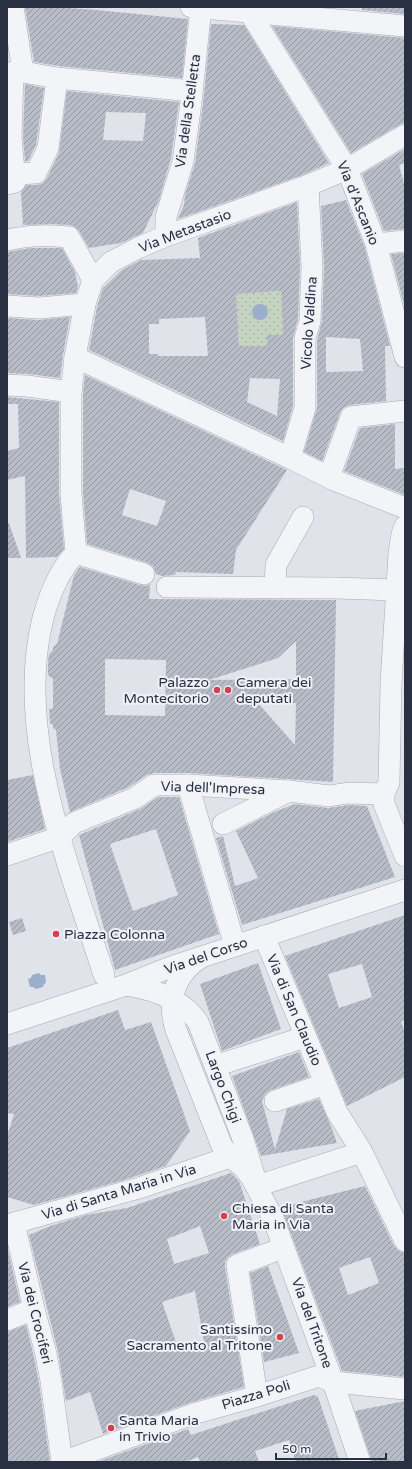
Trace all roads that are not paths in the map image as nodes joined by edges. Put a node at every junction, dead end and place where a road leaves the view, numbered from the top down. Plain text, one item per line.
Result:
1 (13, 7) edge
2 (198, 7) edge
3 (284, 11) edge
4 (250, 13) junction
5 (405, 26) edge
6 (23, 72) junction
7 (58, 78) junction
8 (192, 91) junction
9 (405, 135) edge
10 (347, 169) junction
11 (12, 178) edge
12 (308, 185) junction
13 (166, 236) junction
14 (16, 238) edge
15 (405, 242) edge
16 (376, 244) junction
17 (94, 280) junction
18 (85, 304) junction
19 (7, 306) edge
20 (404, 348) edge
21 (75, 357) junction
22 (7, 385) edge
23 (71, 392) junction
24 (405, 411) edge
25 (290, 458) junction
26 (332, 479) junction
27 (405, 508) edge
28 (303, 517) dead end
29 (405, 526) edge
30 (73, 556) junction
31 (144, 574) dead end
32 (399, 582) edge
33 (167, 586) dead end
34 (275, 587) junction
35 (188, 785) junction
36 (393, 785) edge
37 (289, 791) junction
38 (223, 824) dead end
39 (63, 826) junction
40 (7, 855) edge
41 (405, 856) edge
42 (405, 890) edge
43 (264, 936) junction
44 (235, 946) junction
45 (200, 958) junction
46 (104, 975) dead end
47 (126, 985) junction
48 (173, 999) junction
49 (7, 1024) edge
50 (305, 1037) junction
51 (215, 1066) junction
52 (325, 1084) junction
53 (274, 1101) dead end
54 (362, 1152) junction
55 (230, 1157) junction
56 (257, 1186) junction
57 (11, 1224) edge
58 (405, 1241) edge
59 (275, 1251) junction
60 (34, 1309) junction
61 (7, 1320) edge
62 (326, 1379) junction
63 (405, 1389) edge
64 (257, 1396) junction
65 (62, 1462) edge
66 (349, 1462) edge
67 (360, 1462) edge

1 - 6 street
2 - 4 street
2 - 8 street, Via della Stelletta
3 - 4 street
3 - 5 street
4 - 10 street, Via d'Ascanio
6 - 7 street
6 - 11 street
7 - 8 street
7 - 11 street
8 - 13 street, Via della Stelletta
9 - 10 street, Via Metastasio
10 - 12 street, Via Metastasio
10 - 16 street, Via d'Ascanio
12 - 13 street, Via Metastasio
12 - 25 street, Vicolo Valdina
13 - 17 street, Via Metastasio
14 - 17 street
15 - 16 street
16 - 20 street, Via d'Ascanio
17 - 18 street, Via Metastasio
18 - 19 street
18 - 21 street, Via Metastasio
21 - 23 street, Via Metastasio
21 - 25 street
22 - 23 street
23 - 30 street, Via Metastasio
24 - 26 street
25 - 26 street
26 - 27 street
28 - 34 street
29 - 32 street
30 - 31 street
30 - 39 street
32 - 34 street
32 - 36 street
33 - 34 street
35 - 37 street, Via dell'Impresa
35 - 39 street, Via dell'Impresa
35 - 44 street
36 - 37 street, Via dell'Impresa
36 - 41 street
37 - 38 street, Via dell'Impresa
39 - 40 street
39 - 46 street
42 - 43 street, Via del Corso
43 - 44 street, Via del Corso
43 - 50 street, Via di San Claudio
44 - 45 street, Via del Corso
45 - 47 street, Via del Corso
45 - 48 street, Largo Chigi
47 - 48 street, Largo Chigi
47 - 49 street, Via del Corso
48 - 51 street, Largo Chigi
48 - 55 street, Largo Chigi
50 - 51 street
50 - 52 street, Via di San Claudio
51 - 56 street, Largo Chigi
52 - 53 street, Via di San Claudio
52 - 54 street, Via di San Claudio
54 - 56 street
54 - 58 street, Via di San Claudio
55 - 56 street, Via del Tritone
55 - 57 street, Via di Santa Maria in Via
56 - 59 street, Via del Tritone
56 - 62 street, Via del Tritone
57 - 60 street, Via dei Crociferi
59 - 62 street, Via del Tritone
59 - 64 street
60 - 61 street
60 - 65 street, Via dei Crociferi
62 - 63 street
62 - 64 street, Piazza Poli
62 - 66 street, Via del Tritone
62 - 67 street, Via del Tritone
64 - 65 street, Piazza Poli

